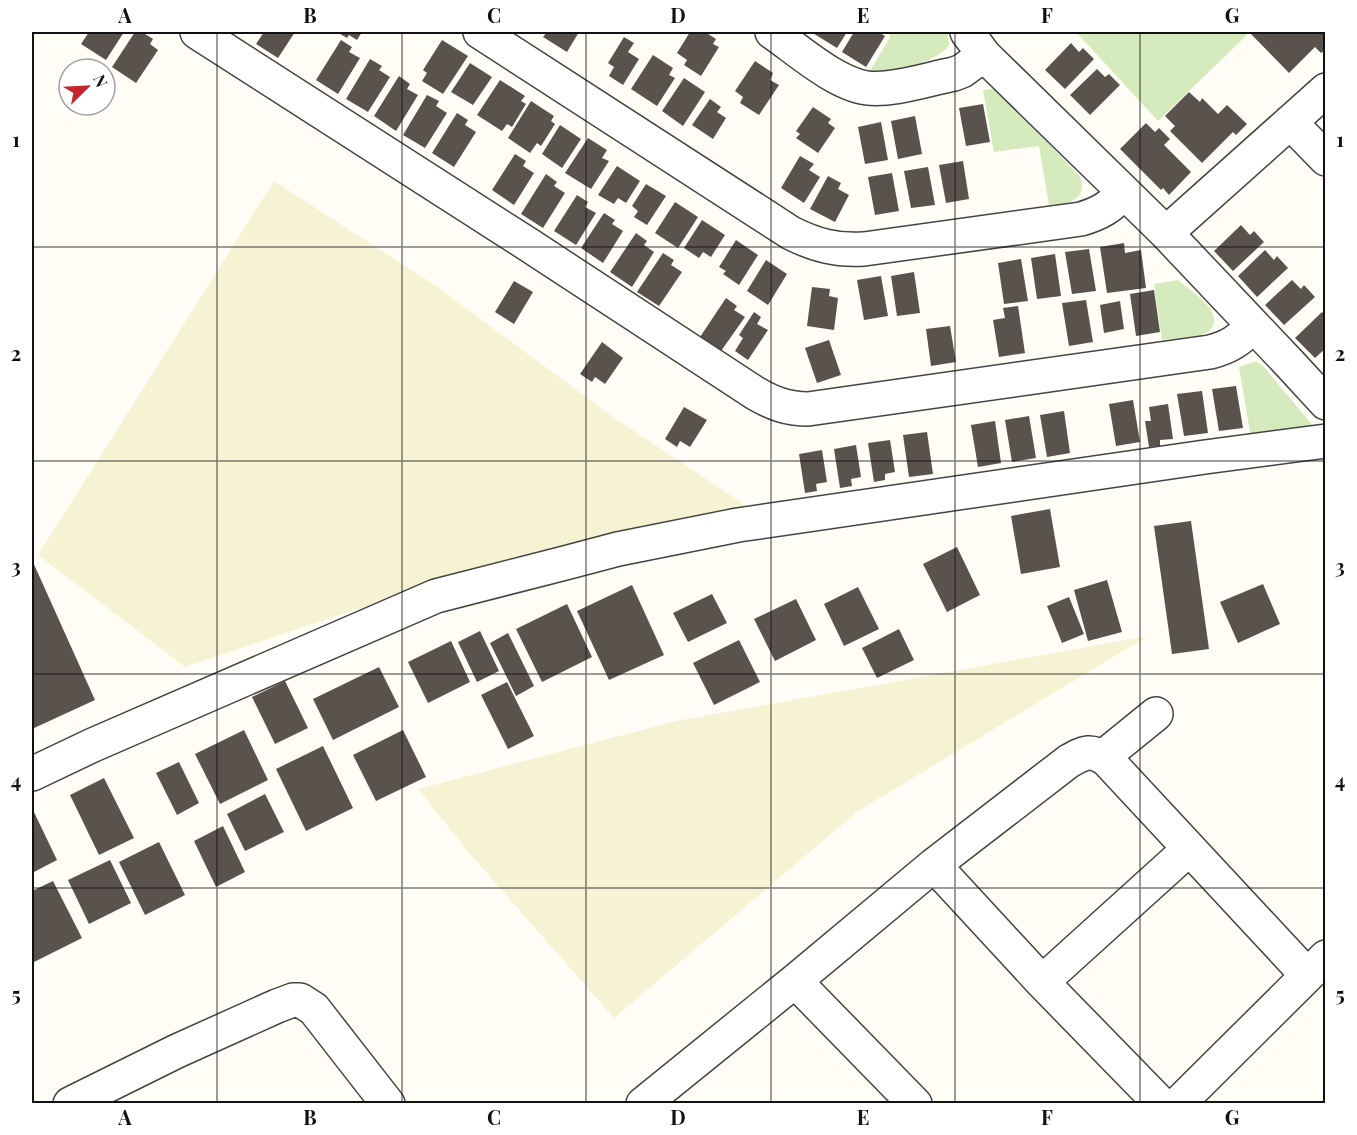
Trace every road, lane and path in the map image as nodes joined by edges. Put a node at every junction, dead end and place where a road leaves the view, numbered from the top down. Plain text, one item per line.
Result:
1 (197, 32) edge
2 (480, 32) edge
3 (772, 32) edge
4 (975, 43) edge
5 (1326, 90) edge
6 (1290, 122) junction
7 (1326, 159) edge
8 (1123, 192) junction
9 (1166, 233) junction
10 (1253, 326) junction
11 (1326, 403) edge
12 (1326, 441) edge
13 (1156, 714) dead end
14 (1103, 757) junction
15 (32, 774) edge
16 (1189, 849) junction
17 (934, 865) junction
18 (1316, 966) edge
19 (795, 981) junction
20 (1042, 982) junction
21 (106, 1095) edge
22 (657, 1100) edge
23 (387, 1103) edge
24 (70, 1104) edge
25 (915, 1104) edge
26 (1161, 1104) edge
27 (1178, 1104) edge

1 - 10 street
2 - 8 street
3 - 4 street
4 - 8 street
5 - 6 street
6 - 7 street
6 - 9 street
8 - 9 street
9 - 10 street
10 - 11 street
12 - 15 street
13 - 14 street
14 - 16 street
14 - 17 street
16 - 18 street
16 - 20 street
17 - 19 street
17 - 20 street
18 - 27 street
19 - 22 street
19 - 25 street
20 - 26 street
21 - 23 street
21 - 24 street

